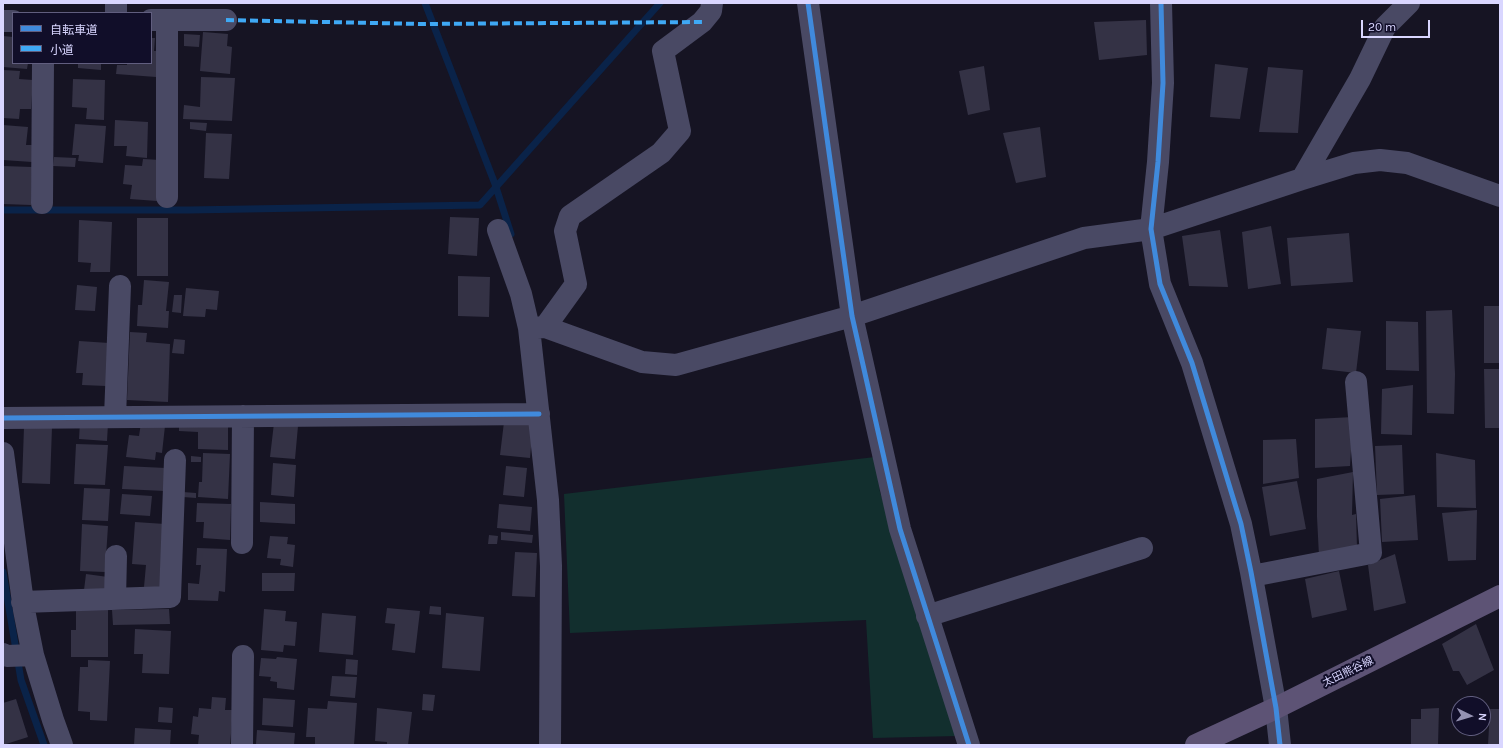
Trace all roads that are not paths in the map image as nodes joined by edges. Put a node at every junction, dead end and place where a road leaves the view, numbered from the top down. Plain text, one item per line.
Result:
1 (712, 3) edge
2 (808, 3) edge
3 (1161, 3) edge
4 (1409, 3) edge
5 (159, 20) edge
6 (226, 20) dead end
7 (43, 64) edge
8 (1302, 179) junction
9 (1500, 196) edge
10 (167, 197) dead end
11 (42, 203) dead end
12 (1151, 229) junction
13 (498, 230) dead end
14 (120, 286) dead end
15 (852, 316) junction
16 (537, 327) junction
17 (1356, 382) dead end
18 (539, 414) junction
19 (243, 416) junction
20 (115, 417) junction
21 (3, 418) edge
22 (3, 453) edge
23 (175, 460) dead end
24 (242, 543) dead end
25 (1142, 548) dead end
26 (116, 556) dead end
27 (1252, 576) junction
28 (1500, 596) edge
29 (115, 599) junction
30 (22, 602) junction
31 (927, 616) junction
32 (5, 655) edge
33 (33, 655) junction
34 (243, 656) dead end
35 (1276, 708) junction
36 (62, 745) edge
37 (242, 745) edge
38 (550, 745) edge
39 (969, 745) edge
40 (1196, 745) edge
41 (1280, 745) edge

1 - 16 street
2 - 15 street
3 - 12 street
4 - 8 street
5 - 6 street
5 - 10 street
7 - 11 street
8 - 9 street
8 - 12 street
12 - 15 street
12 - 27 street
13 - 16 street
14 - 20 street
15 - 16 street
15 - 31 street
16 - 18 street
17 - 27 street
18 - 19 street
18 - 38 street
19 - 20 street
19 - 24 street
20 - 21 street
22 - 30 street
23 - 29 street
25 - 31 street
26 - 29 street
27 - 35 street
28 - 35 main road, 太田熊谷線
29 - 30 street
30 - 33 street
31 - 39 street
32 - 33 street
33 - 36 street
34 - 37 street
35 - 40 main road, 太田熊谷線
35 - 41 street

